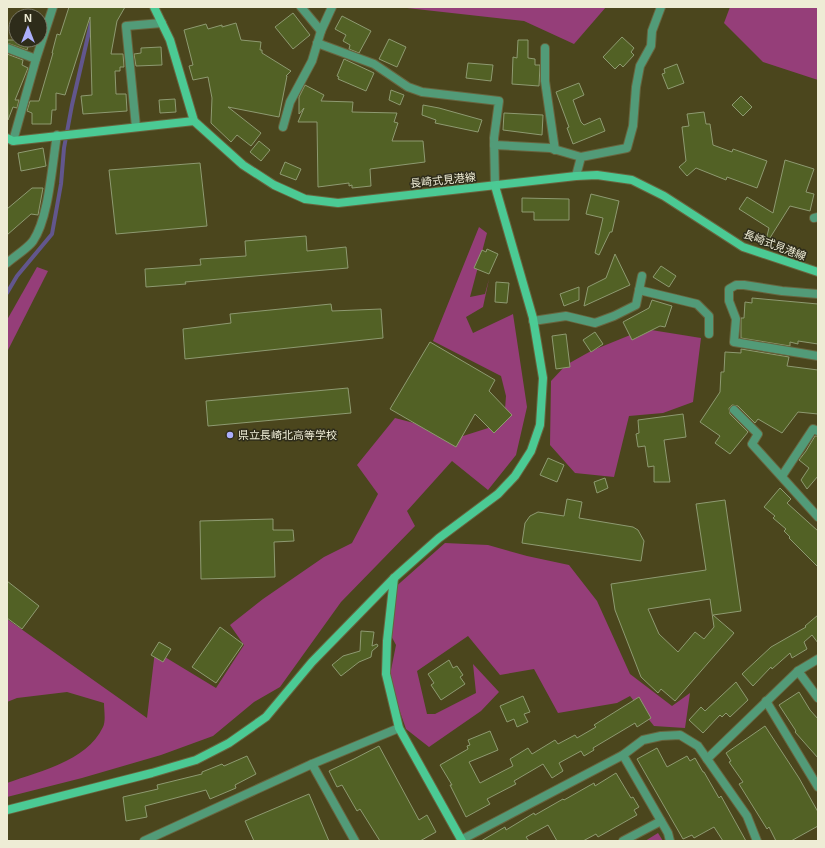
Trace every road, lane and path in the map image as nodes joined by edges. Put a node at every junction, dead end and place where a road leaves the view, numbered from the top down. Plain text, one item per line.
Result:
1 (53, 7) edge
2 (154, 7) edge
3 (301, 7) edge
4 (332, 7) edge
5 (661, 7) edge
6 (162, 23) junction
7 (321, 31) junction
8 (317, 43) junction
9 (7, 48) edge
10 (545, 48) dead end
11 (36, 59) junction
12 (194, 121) junction
13 (136, 127) junction
14 (283, 127) dead end
15 (57, 136) junction
16 (9, 141) edge
17 (494, 145) junction
18 (554, 150) junction
19 (581, 157) junction
20 (576, 176) junction
21 (495, 186) junction
22 (7, 263) edge
23 (818, 272) edge
24 (642, 276) dead end
25 (639, 290) junction
26 (818, 294) edge
27 (533, 321) junction
28 (710, 334) dead end
29 (818, 356) edge
30 (734, 410) dead end
31 (818, 431) edge
32 (782, 476) junction
33 (818, 517) edge
34 (394, 578) junction
35 (818, 659) edge
36 (798, 671) junction
37 (818, 698) edge
38 (766, 701) junction
39 (398, 728) junction
40 (623, 755) junction
41 (707, 759) junction
42 (312, 764) junction
43 (818, 787) edge
44 (7, 810) edge
45 (660, 821) junction
46 (461, 840) edge
47 (144, 841) edge
48 (355, 841) edge
49 (623, 841) edge
50 (670, 841) edge
51 (757, 841) edge

1 - 11 street
2 - 6 street
3 - 7 street
4 - 7 street
5 - 19 street
6 - 12 street
6 - 13 street
7 - 8 street
8 - 14 street
8 - 17 street
9 - 11 street
10 - 18 street
11 - 16 street
12 - 13 street
12 - 21 street, 長崎式見港線
13 - 15 street
15 - 16 street
15 - 22 street
17 - 18 street
17 - 21 street
18 - 19 street
19 - 20 street
20 - 21 street, 長崎式見港線
20 - 23 street, 長崎式見港線
21 - 27 street
24 - 25 street
25 - 27 street
25 - 28 street
26 - 29 street
27 - 34 street
30 - 32 street
31 - 32 street
32 - 33 street
34 - 39 street
34 - 44 street
35 - 36 street
36 - 37 street
36 - 38 street
38 - 41 street
38 - 43 street
39 - 42 street
39 - 46 street
40 - 41 street
40 - 45 street
40 - 46 street
41 - 51 street
42 - 47 street
42 - 48 street
45 - 49 street
45 - 50 street

